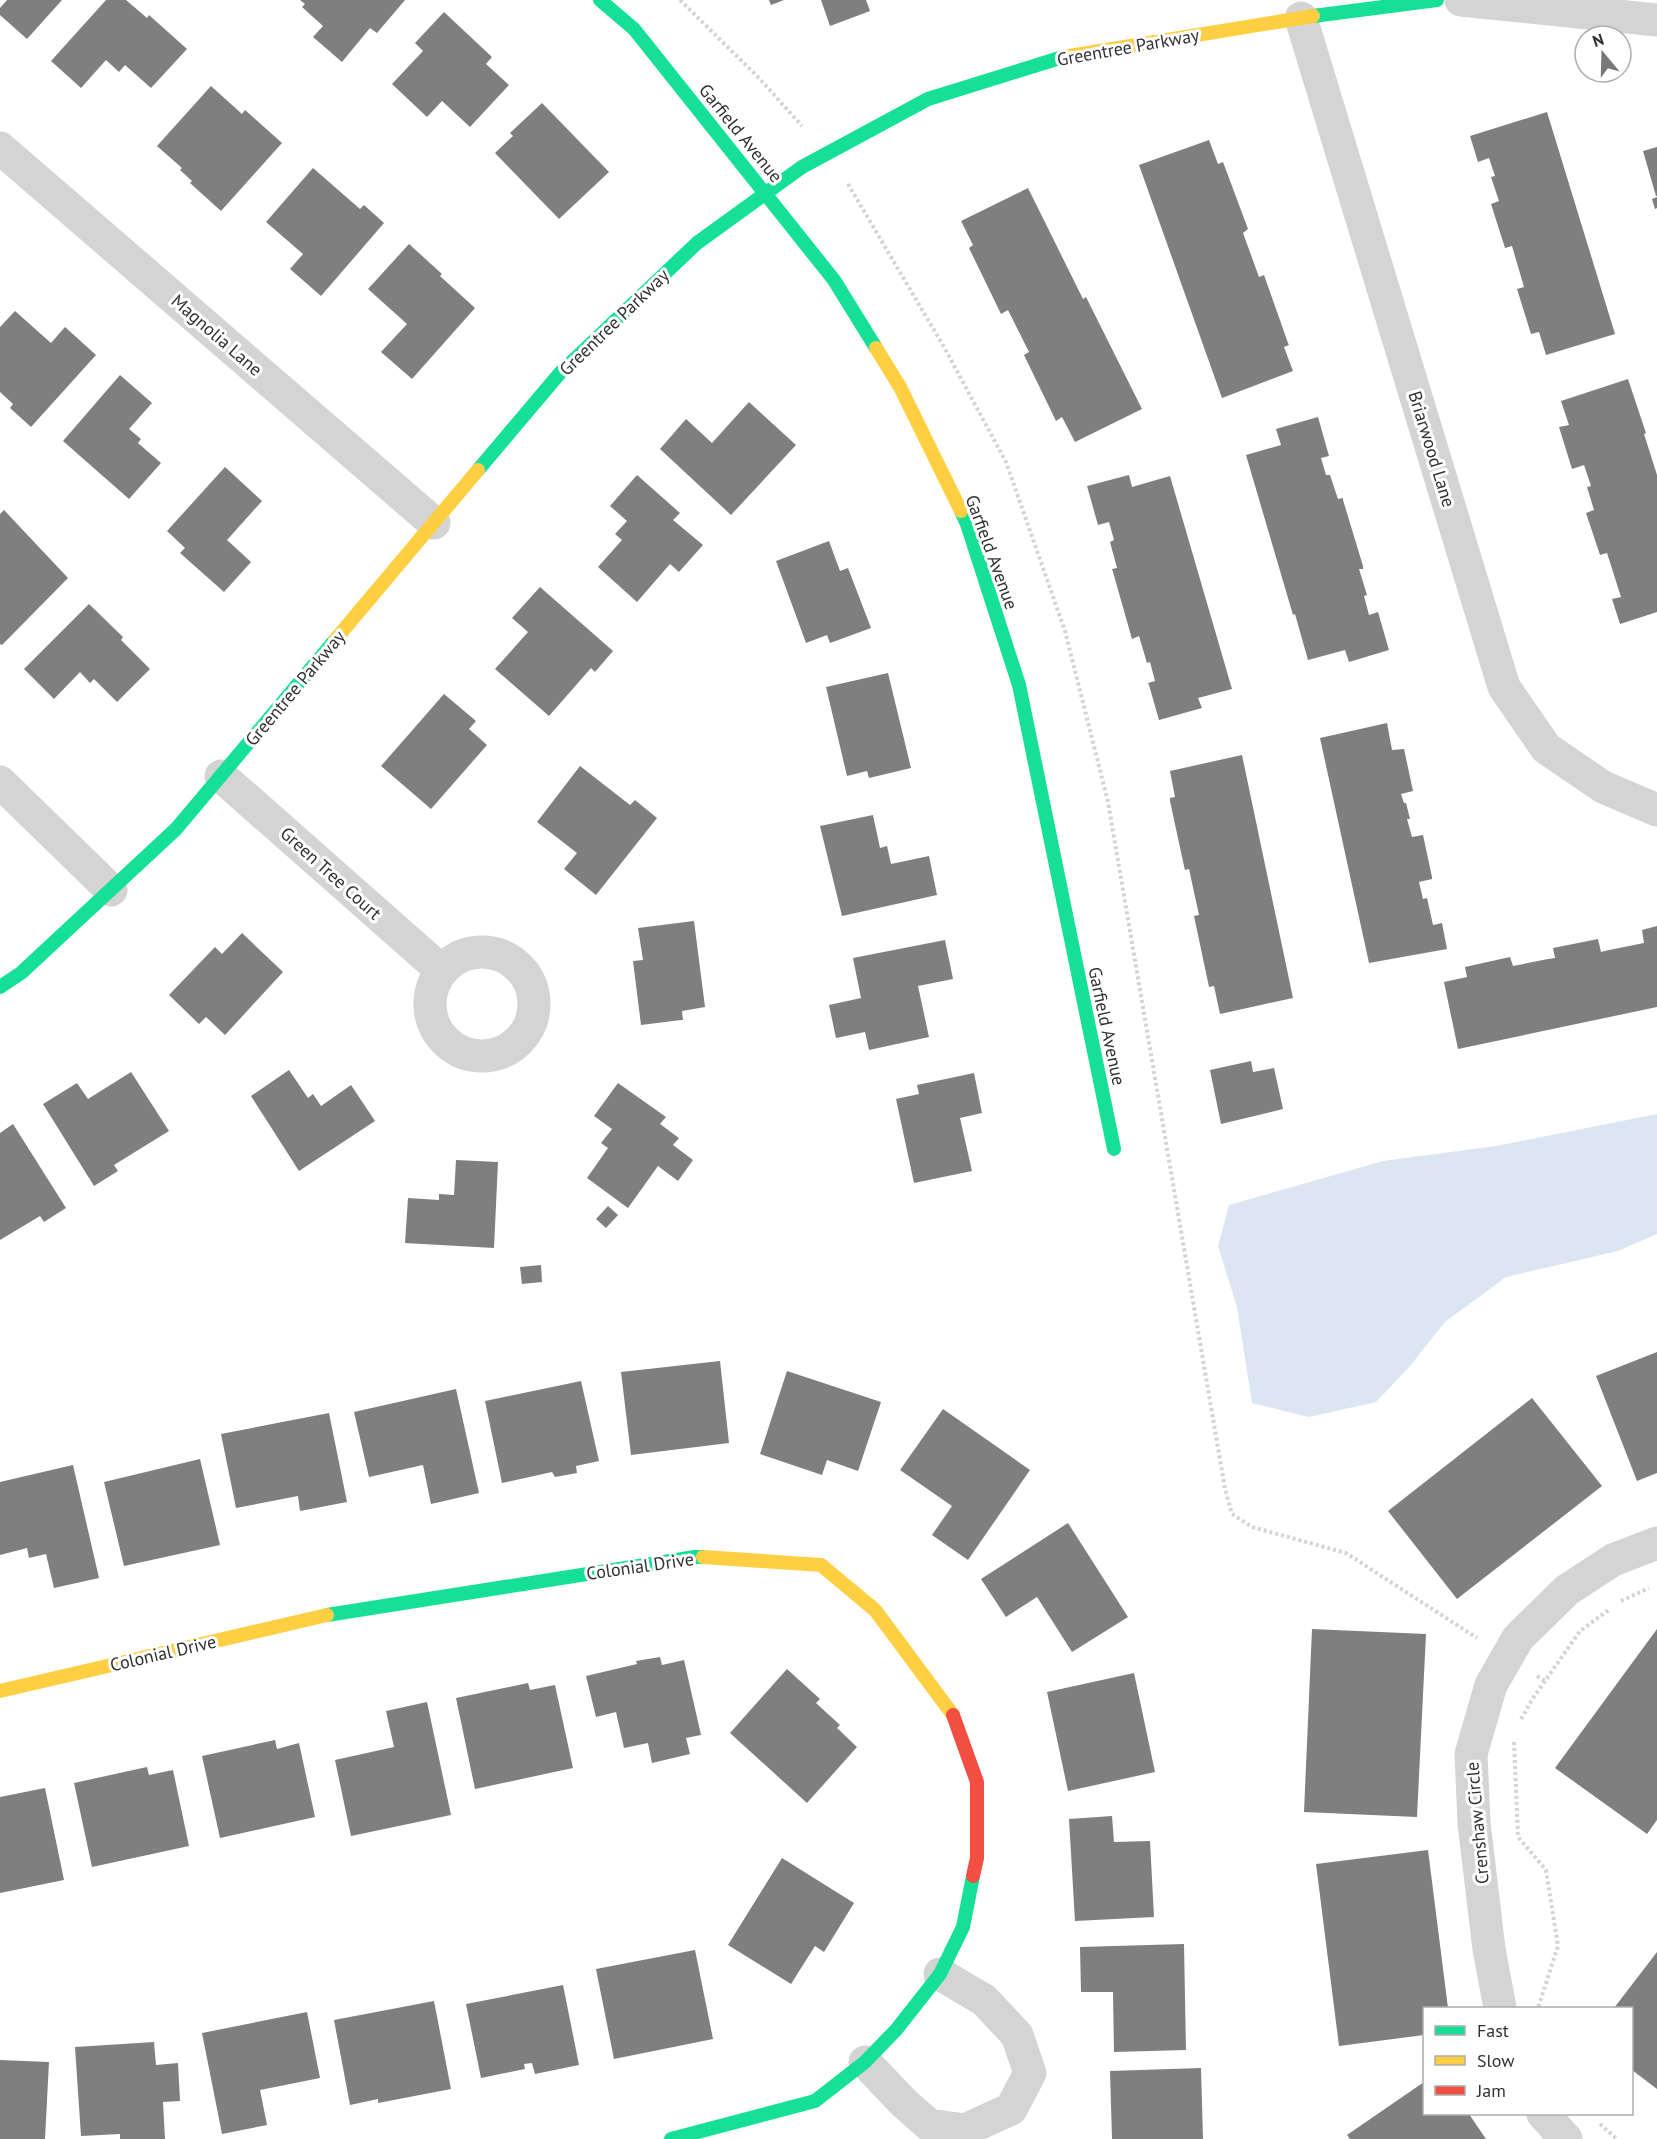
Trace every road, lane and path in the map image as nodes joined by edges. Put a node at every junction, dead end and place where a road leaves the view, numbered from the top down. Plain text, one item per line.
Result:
1 (600, 0) edge
2 (680, 0) edge
3 (1437, 0) edge
4 (1461, 0) edge
5 (1301, 18) junction
6 (1657, 20) edge
7 (0, 148) edge
8 (825, 155) junction
9 (766, 193) junction
10 (434, 523) junction
11 (221, 776) junction
12 (0, 782) edge
13 (1657, 810) edge
14 (111, 890) junction
15 (442, 971) dead end
16 (0, 987) edge
17 (1114, 1149) dead end
18 (1657, 1543) edge
19 (1653, 1586) dead end
20 (1506, 1657) junction
21 (1545, 1681) junction
22 (0, 1691) edge
23 (1518, 1724) dead end
24 (1514, 1733) dead end
25 (940, 1974) junction
26 (1500, 2007) edge
27 (1538, 2007) edge
28 (865, 2062) junction
29 (1544, 2115) edge
30 (1598, 2121) dead end
31 (671, 2139) edge
32 (1566, 2139) edge
33 (1617, 2139) edge

1 - 9 street, Garfield Avenue
2 - 8 path
3 - 5 street, Greentree Parkway
4 - 6 street
5 - 8 street, Greentree Parkway
5 - 13 street, Briarwood Lane
7 - 10 street, Magnolia Lane
8 - 9 street, Greentree Parkway
8 - 20 path
9 - 10 street, Greentree Parkway
9 - 17 street, Garfield Avenue
10 - 11 street, Greentree Parkway
11 - 14 street, Greentree Parkway
11 - 15 street, Green Tree Court
12 - 14 street
14 - 16 street, Greentree Parkway
18 - 20 street, Crenshaw Circle
19 - 21 path
20 - 21 path
20 - 26 street, Crenshaw Circle
21 - 23 path
22 - 25 street, Colonial Drive
24 - 27 path
25 - 28 street, Colonial Drive
25 - 28 street
28 - 31 street, Colonial Drive
29 - 32 street
30 - 33 path

